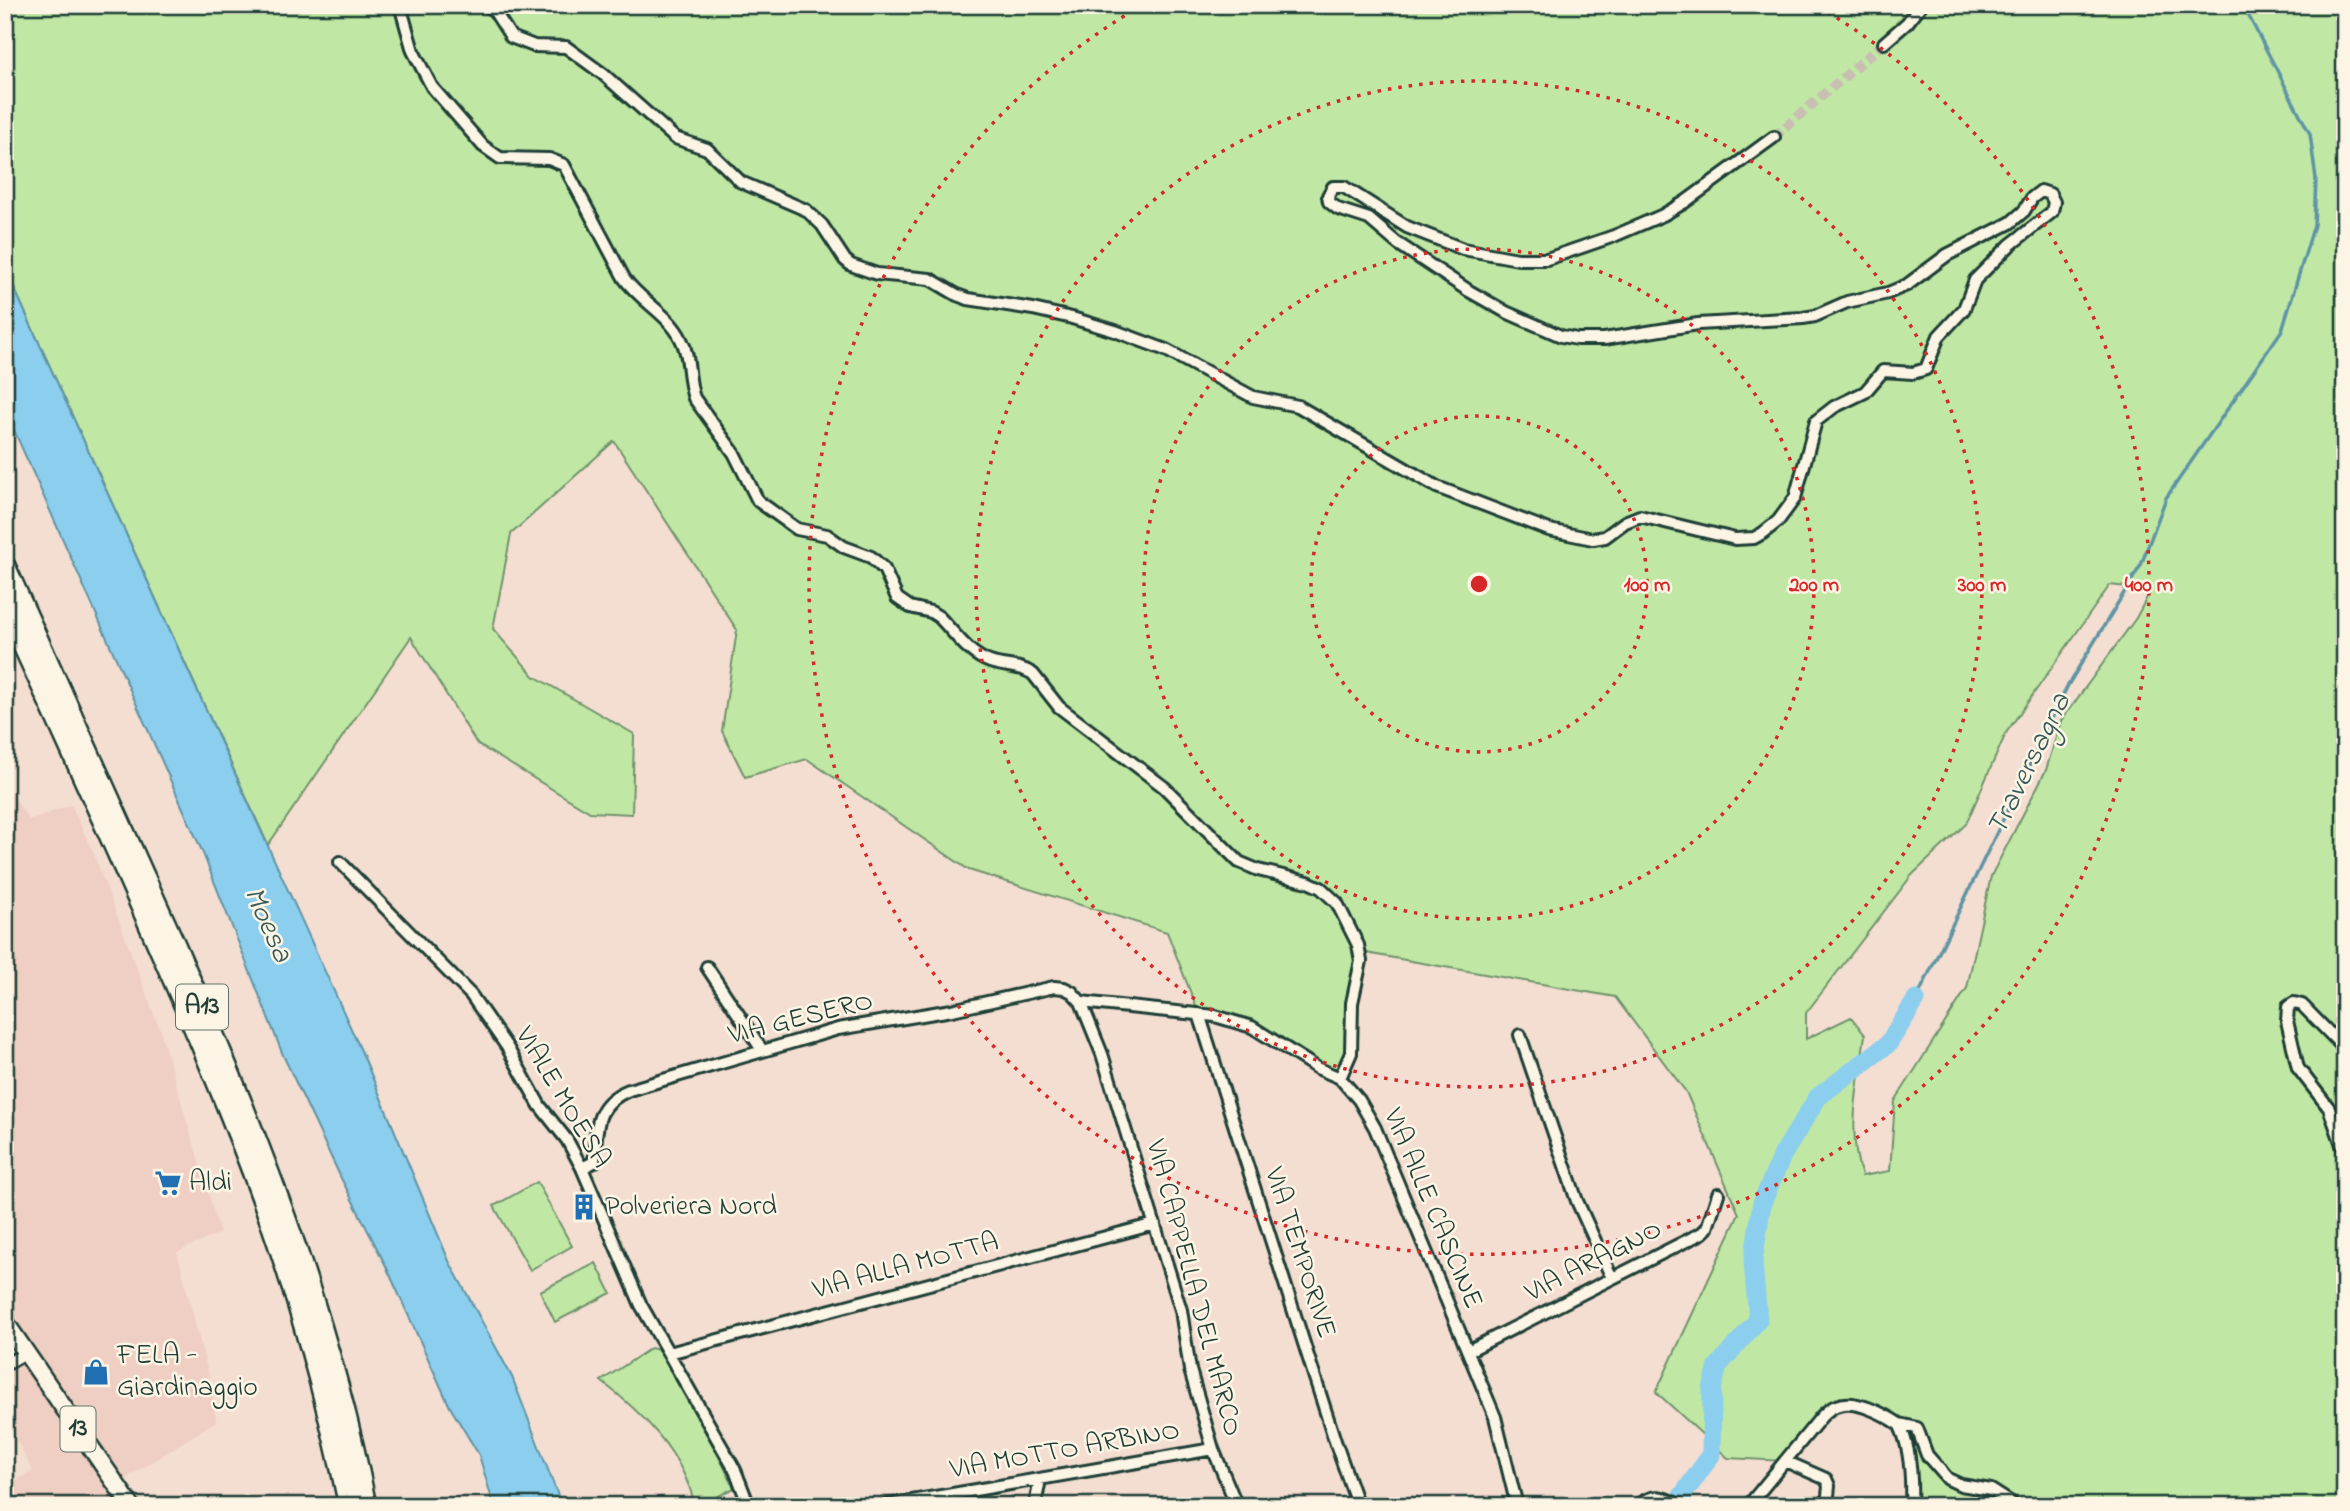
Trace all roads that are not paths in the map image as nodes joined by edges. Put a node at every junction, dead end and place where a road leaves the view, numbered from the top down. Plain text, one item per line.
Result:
1 (400, 5) edge
2 (488, 5) edge
3 (1921, 5) edge
4 (1884, 43) tunnel mouth
5 (1774, 137) tunnel mouth
6 (5, 566) edge
7 (5, 607) edge
8 (340, 862) dead end
9 (707, 967) dead end
10 (1081, 1002) junction
11 (1199, 1014) junction
12 (1520, 1035) dead end
13 (2345, 1049) edge
14 (762, 1050) junction
15 (1340, 1078) junction
16 (2345, 1153) edge
17 (582, 1168) junction
18 (1718, 1194) dead end
19 (1155, 1224) junction
20 (1612, 1278) junction
21 (5, 1322) edge
22 (1468, 1351) junction
23 (27, 1352) junction
24 (669, 1353) junction
25 (5, 1365) edge
26 (1899, 1424) junction
27 (1213, 1449) junction
28 (1785, 1461) junction
29 (1040, 1479) junction
30 (131, 1506) edge
31 (349, 1506) edge
32 (366, 1506) edge
33 (749, 1506) edge
34 (883, 1506) edge
35 (1035, 1506) edge
36 (1237, 1506) edge
37 (1359, 1506) edge
38 (1517, 1506) edge
39 (1637, 1506) edge
40 (1681, 1506) edge
41 (1748, 1506) edge
42 (1827, 1506) edge
43 (1911, 1506) edge
44 (2016, 1506) edge

1 - 15 street
2 - 5 street
3 - 4 street
6 - 32 highway, A13
7 - 31 highway, A13
8 - 17 street, VIALE MOESA
9 - 14 street
10 - 11 street, VIA ALLE CASCINE
10 - 14 street, VIA GESERO
10 - 19 street, VIA CAPPELLA DEL MARCO
11 - 15 street, VIA ALLE CASCINE
11 - 37 street, VIA TEMPORIVE
12 - 20 street
13 - 16 street
14 - 17 street, VIA GESERO
15 - 22 street, VIA ALLE CASCINE
17 - 24 street, VIALE MOESA
18 - 20 street, VIA ARAGNO
19 - 24 street, VIA ALLA MOTTA
19 - 27 street, VIA CAPPELLA DEL MARCO
20 - 22 street, VIA ARAGNO
21 - 23 main road, 13
22 - 38 street, VIA ALLE CASCINE
23 - 25 street
23 - 30 main road, 13
24 - 33 street, VIALE MOESA
26 - 28 street
26 - 43 street
26 - 44 street
27 - 29 street, VIA MOTTO ARBINO
27 - 36 street, VIA CAPPELLA DEL MARCO
28 - 41 street
28 - 42 street
29 - 34 street, VIA MOTTO ARBINO
29 - 35 street
39 - 40 street

